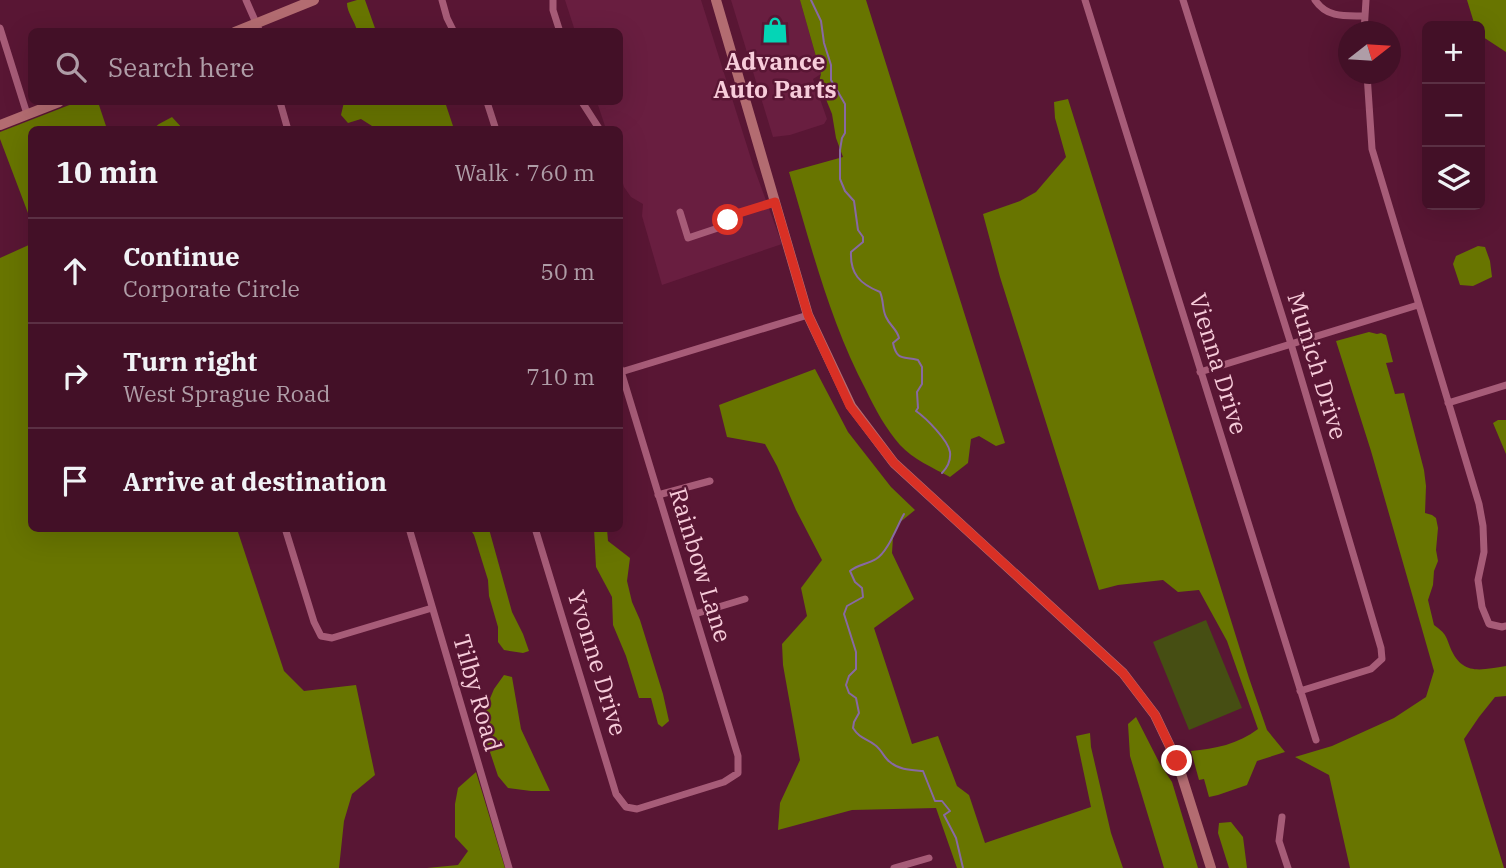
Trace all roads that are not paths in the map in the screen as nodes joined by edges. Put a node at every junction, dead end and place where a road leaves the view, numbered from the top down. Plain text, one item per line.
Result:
1 (246, 0) edge
2 (314, 0) edge
3 (442, 0) edge
4 (553, 0) edge
5 (716, 0) edge
6 (1085, 0) edge
7 (1183, 0) edge
8 (1315, 0) edge
9 (1366, 0) edge
10 (1364, 16) junction
11 (1364, 21) edge
12 (258, 27) edge
13 (0, 28) edge
14 (452, 28) edge
15 (559, 28) edge
16 (1368, 84) edge
17 (51, 105) edge
18 (281, 105) edge
19 (488, 105) edge
20 (584, 105) edge
21 (27, 114) junction
22 (0, 125) edge
23 (287, 126) edge
24 (494, 126) edge
25 (597, 126) edge
26 (775, 202) junction
27 (680, 212) dead end
28 (1418, 305) junction
29 (808, 315) junction
30 (1291, 344) junction
31 (623, 369) edge
32 (1200, 372) junction
33 (623, 380) edge
34 (1506, 385) edge
35 (1448, 402) junction
36 (710, 481) dead end
37 (658, 495) junction
38 (286, 532) edge
39 (410, 532) edge
40 (536, 532) edge
41 (744, 599) dead end
42 (432, 608) junction
43 (695, 614) junction
44 (1504, 626) edge
45 (1300, 691) junction
46 (1316, 740) dead end
47 (738, 773) joint
48 (1282, 817) dead end
49 (929, 858) dead end
50 (509, 868) edge
51 (894, 868) edge
52 (1211, 868) edge
53 (1288, 868) edge

1 - 12 street
2 - 12 street
3 - 14 street
4 - 15 street
5 - 26 street
6 - 32 street, Vienna Drive
7 - 30 street, Munich Drive
8 - 10 street
9 - 10 street
10 - 11 street
13 - 21 street
16 - 28 street
17 - 21 street
18 - 23 street
19 - 24 street
20 - 25 street
21 - 22 street
26 - 27 street
26 - 29 street
28 - 30 street
28 - 35 street
29 - 31 street
29 - 52 street
30 - 32 street
30 - 45 street, Munich Drive
32 - 45 street, Vienna Drive
33 - 37 street, Rainbow Lane
34 - 35 street
35 - 44 street
36 - 37 street
37 - 43 street, Rainbow Lane
38 - 42 street
39 - 42 street, Tilby Road
40 - 47 street, Yvonne Drive
41 - 43 street
42 - 50 street, Tilby Road
43 - 47 street, Rainbow Lane
45 - 46 street, Vienna Drive
48 - 53 street
49 - 51 street

